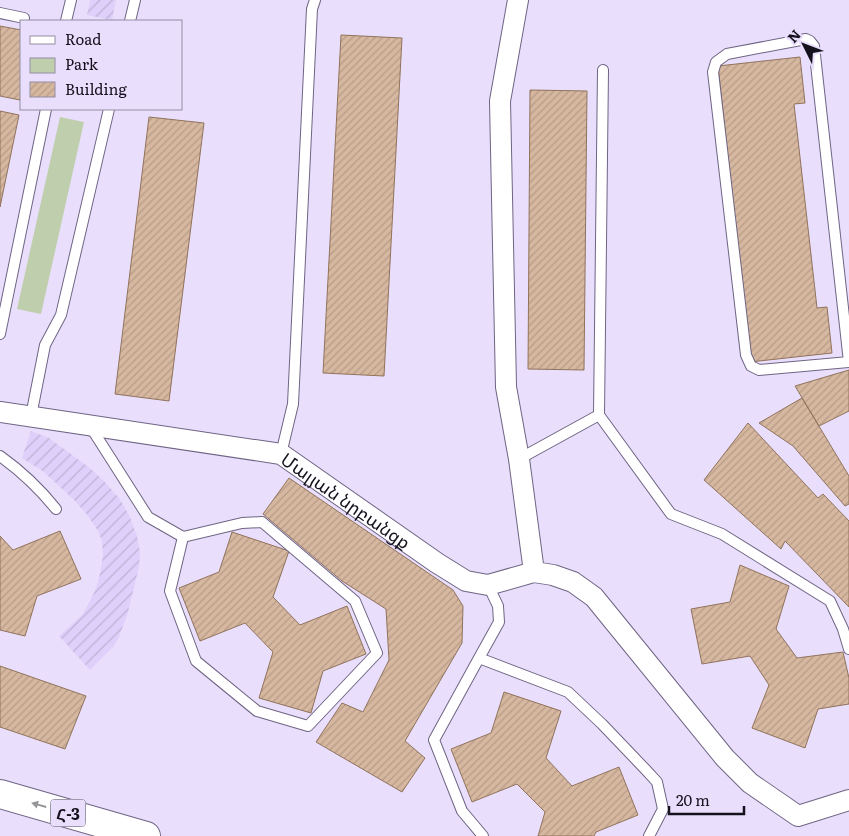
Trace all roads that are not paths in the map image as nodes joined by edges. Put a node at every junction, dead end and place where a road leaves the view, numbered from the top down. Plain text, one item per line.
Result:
1 (71, 0) edge
2 (135, 0) edge
3 (314, 0) edge
4 (518, 0) edge
5 (0, 13) edge
6 (24, 18) dead end
7 (66, 20) edge
8 (130, 20) edge
9 (603, 70) dead end
10 (46, 110) edge
11 (109, 110) edge
12 (0, 334) edge
13 (849, 362) edge
14 (0, 412) edge
15 (599, 415) junction
16 (31, 416) junction
17 (89, 425) junction
18 (281, 454) junction
19 (0, 456) edge
20 (519, 459) junction
21 (56, 509) dead end
22 (183, 537) junction
23 (534, 572) junction
24 (488, 585) junction
25 (849, 649) edge
26 (479, 658) junction
27 (0, 794) edge
28 (849, 800) edge
29 (146, 836) edge
30 (483, 836) edge
31 (649, 836) edge

1 - 7 lane
2 - 8 lane
3 - 18 lane
4 - 20 street
5 - 6 lane
9 - 15 lane
10 - 12 lane
11 - 16 lane
13 - 13 lane
14 - 16 street, Մալյան նրբանցք
15 - 20 lane
15 - 25 lane
16 - 17 street, Մալյան նրբանցք
17 - 18 street, Մալյան նրբանցք
17 - 22 lane
18 - 24 street, Մալյան նրբանցք
19 - 21 lane
20 - 23 street
22 - 22 lane
23 - 24 street, Մալյան նրբանցք
23 - 28 street, Մալյան նրբանցք
24 - 26 lane
26 - 30 lane
26 - 31 lane
29 -> 27 main road, Հ-3

